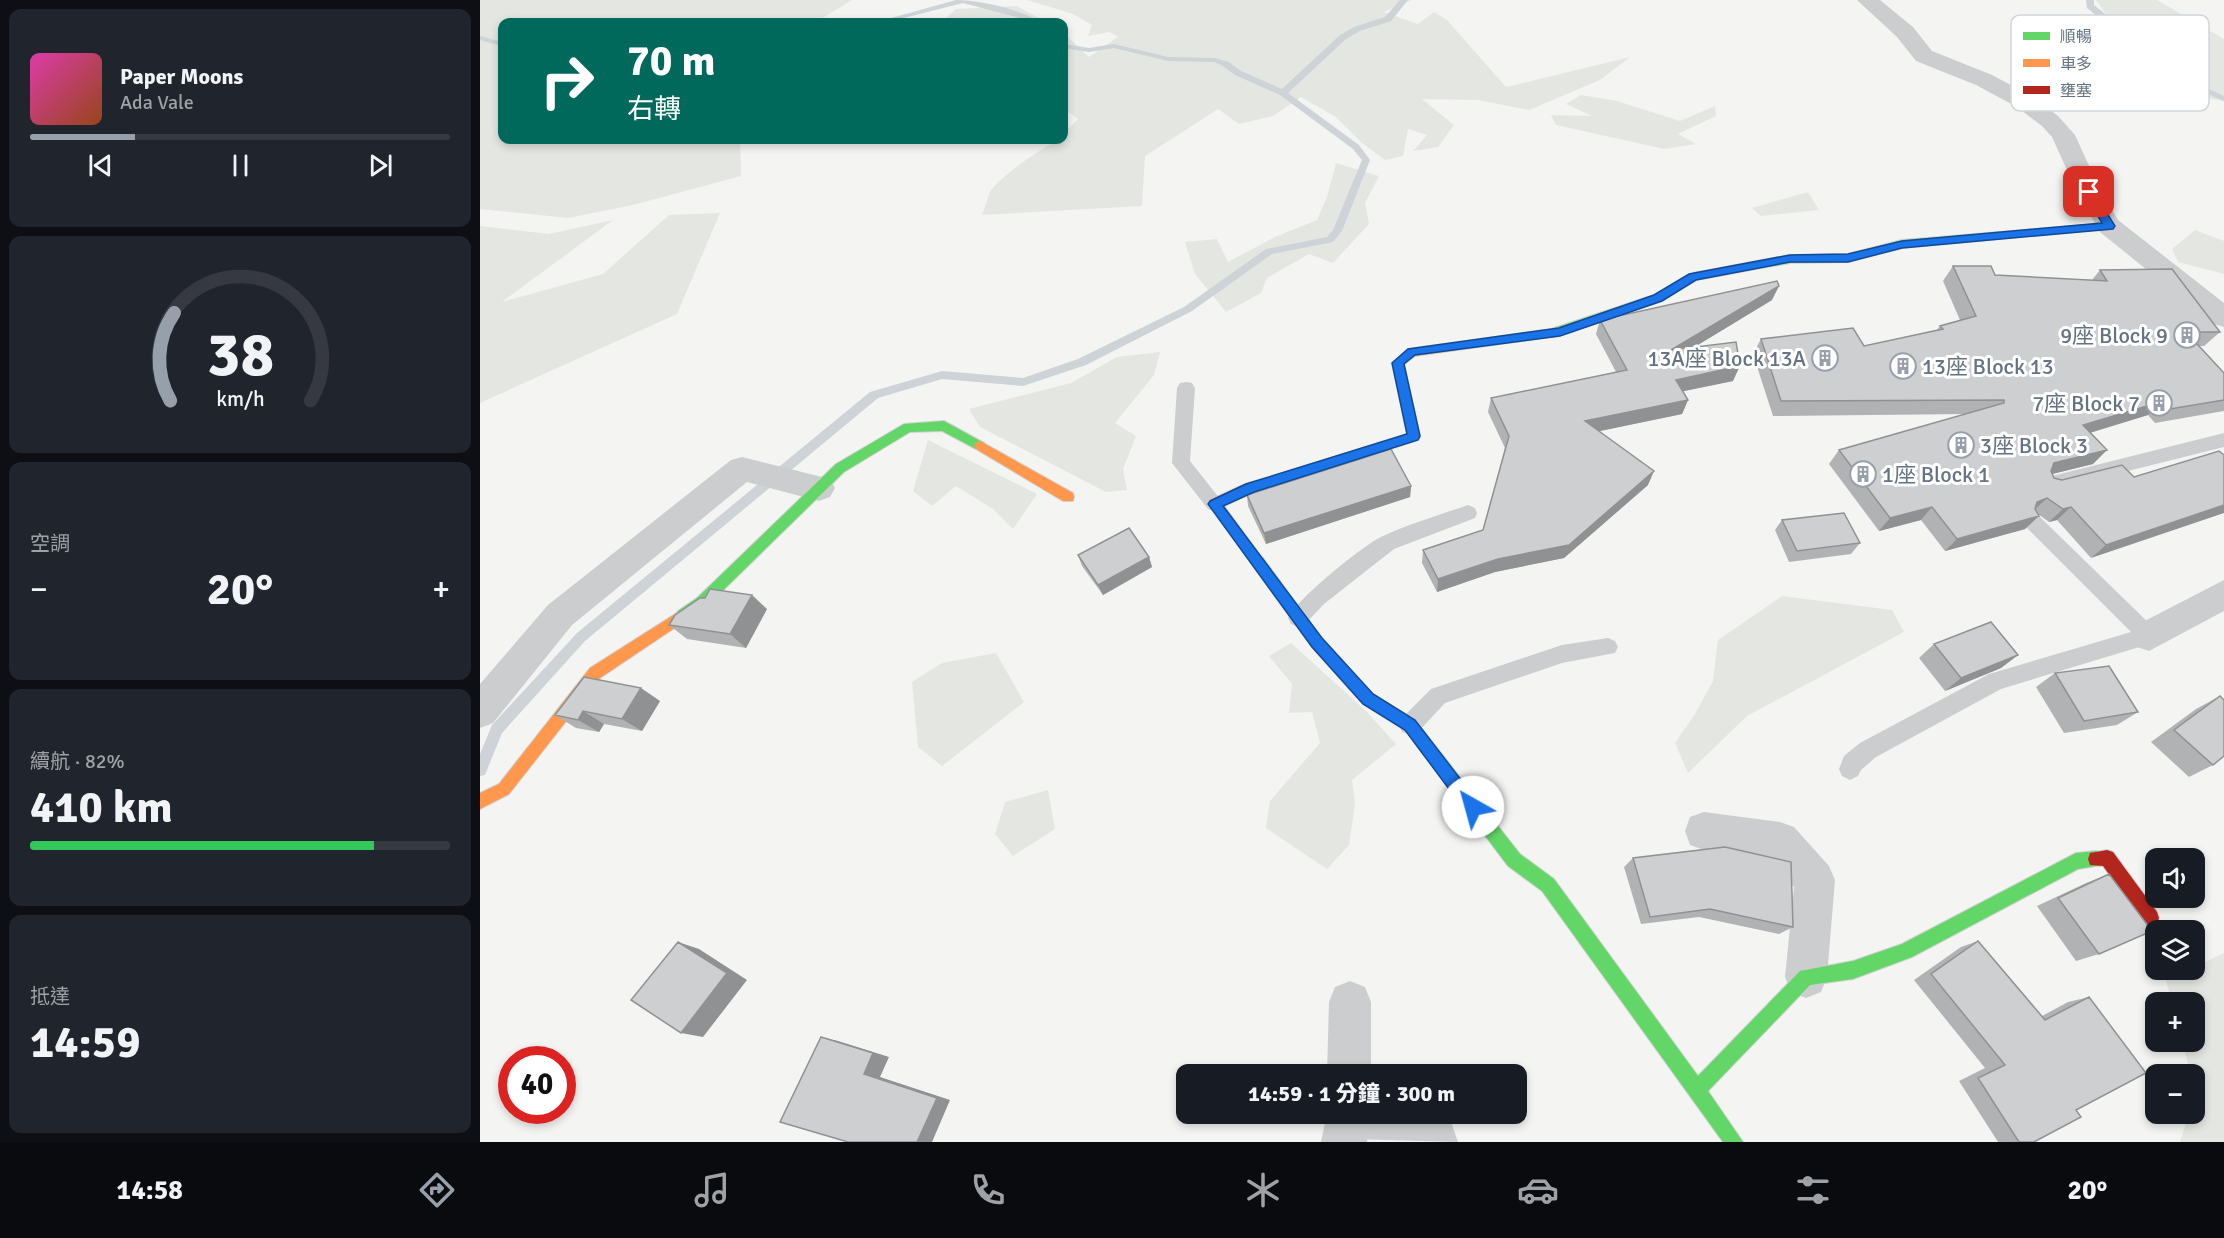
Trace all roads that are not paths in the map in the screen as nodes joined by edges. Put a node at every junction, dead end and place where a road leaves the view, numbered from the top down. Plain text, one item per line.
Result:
1 (1867, 0) edge
2 (2011, 94) edge
3 (2037, 111) edge
4 (2109, 226) junction
5 (2224, 317) edge
6 (1186, 388) dead end
7 (2224, 440) edge
8 (2048, 484) edge
9 (819, 488) junction
10 (1068, 496) dead end
11 (1215, 504) junction
12 (1468, 513) dead end
13 (2032, 521) edge
14 (2224, 594) edge
15 (1298, 618) junction
16 (2149, 636) junction
17 (1608, 647) dead end
18 (480, 711) edge
19 (1410, 725) junction
20 (1850, 769) dead end
21 (480, 801) edge
22 (1704, 831) dead end
23 (2151, 918) dead end
24 (1806, 976) junction
25 (1350, 1002) dead end
26 (1349, 1064) edge
27 (1697, 1090) junction
28 (1347, 1127) edge
29 (1445, 1142) edge
30 (1734, 1142) edge

1 - 2 street
3 - 4 street
4 - 5 street
4 - 11 street
6 - 11 lane
7 - 8 lane
9 - 10 street
9 - 18 street
9 - 21 street
11 - 15 street
12 - 15 lane
13 - 16 lane
14 - 16 street
15 - 19 street
16 - 20 lane
17 - 19 lane
19 - 27 street
22 - 24 street
23 - 24 street
24 - 27 street
25 - 26 street
27 - 30 street
28 - 29 lane

